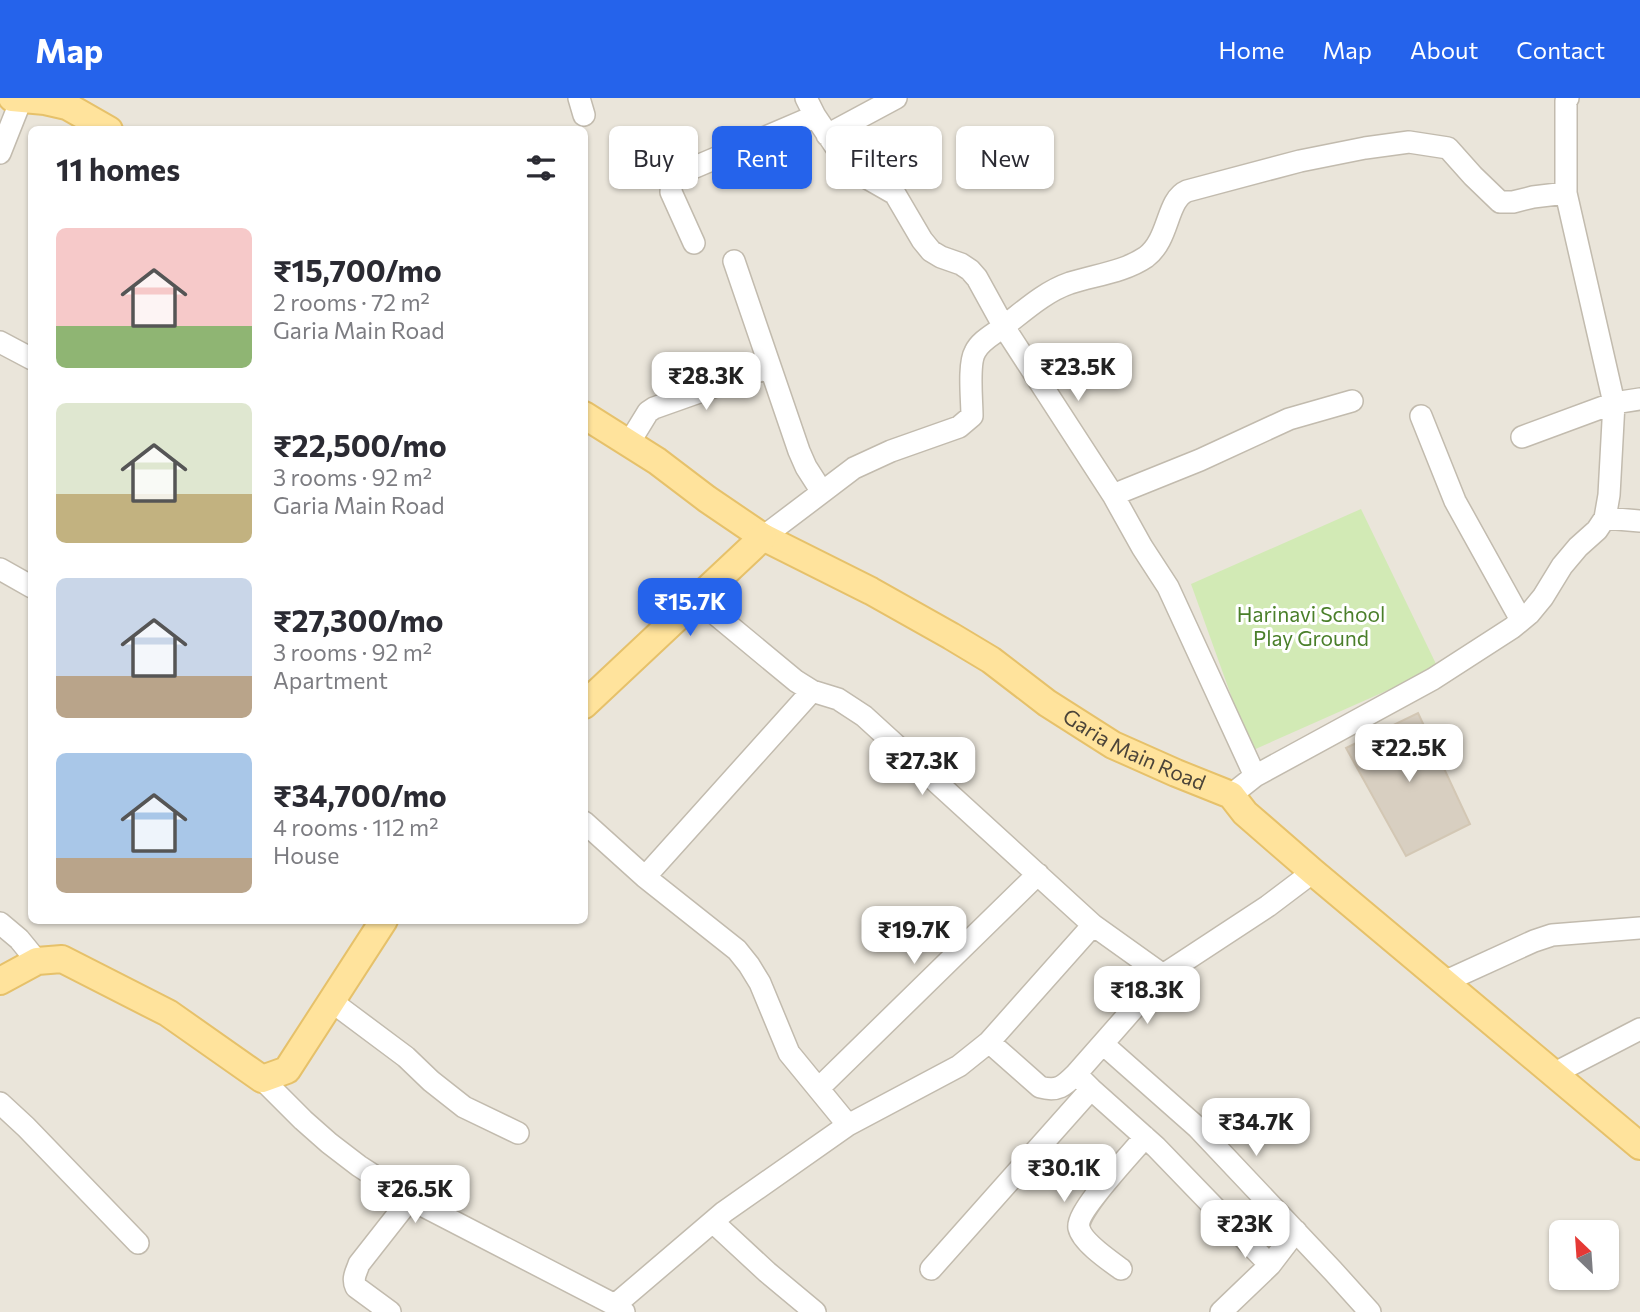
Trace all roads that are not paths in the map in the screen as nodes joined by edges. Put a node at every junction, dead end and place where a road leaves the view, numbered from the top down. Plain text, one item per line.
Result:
1 (895, 98) edge
2 (1568, 98) edge
3 (17, 99) edge
4 (68, 102) edge
5 (810, 107) edge
6 (103, 126) edge
7 (844, 126) edge
8 (826, 133) edge
9 (0, 153) edge
10 (886, 189) edge
11 (1566, 193) junction
12 (694, 243) dead end
13 (734, 261) dead end
14 (1004, 327) junction
15 (0, 342) edge
16 (28, 357) edge
17 (770, 367) junction
18 (1640, 399) edge
19 (1352, 401) dead end
20 (1614, 403) junction
21 (1421, 416) dead end
22 (588, 417) edge
23 (1522, 437) dead end
24 (629, 443) junction
25 (822, 492) junction
26 (1113, 495) junction
27 (1605, 518) junction
28 (1640, 521) edge
29 (763, 537) junction
30 (0, 569) edge
31 (28, 585) edge
32 (697, 599) junction
33 (1521, 620) junction
34 (812, 691) junction
35 (588, 701) edge
36 (1255, 776) junction
37 (1231, 795) junction
38 (588, 826) edge
39 (1313, 872) junction
40 (1038, 874) junction
41 (645, 877) junction
42 (0, 923) edge
43 (381, 924) edge
44 (1093, 925) junction
45 (1640, 928) edge
46 (37, 961) junction
47 (1163, 975) junction
48 (0, 981) edge
49 (1444, 982) junction
50 (331, 1001) junction
51 (1640, 1028) edge
52 (989, 1042) junction
53 (1102, 1044) junction
54 (1076, 1074) junction
55 (1553, 1074) junction
56 (262, 1079) junction
57 (819, 1088) junction
58 (1091, 1090) junction
59 (0, 1103) edge
60 (848, 1125) junction
61 (517, 1133) dead end
62 (1145, 1137) junction
63 (1640, 1146) edge
64 (410, 1199) junction
65 (713, 1222) junction
66 (1296, 1231) junction
67 (138, 1243) dead end
68 (1270, 1265) junction
69 (931, 1269) dead end
70 (1121, 1269) dead end
71 (380, 1309) edge
72 (620, 1309) edge
73 (815, 1312) edge
74 (1221, 1312) edge
75 (1370, 1312) edge

1 - 7 street
2 - 11 street
3 - 4 main road
3 - 9 street
4 - 6 main road
5 - 8 street
5 - 12 street
10 - 14 street
11 - 14 street
11 - 20 street
13 - 17 street
14 - 25 street
14 - 26 street
15 - 16 street
17 - 24 street
17 - 25 street
18 - 20 street
19 - 26 street
20 - 23 street
20 - 27 street
21 - 33 street
22 - 24 main road, Garia Main Road
24 - 29 main road, Garia Main Road
25 - 29 street
26 - 36 street
27 - 28 street
27 - 33 street
29 - 32 main road
29 - 37 main road, Garia Main Road
30 - 31 street
32 - 34 street
32 - 35 main road
33 - 36 street
34 - 40 street
34 - 41 street
36 - 37 street
37 - 39 main road, Garia Main Road
38 - 41 street
39 - 47 street
39 - 49 main road, Garia Main Road
40 - 44 street
40 - 57 street
41 - 57 street
42 - 46 street
43 - 50 main road
44 - 47 street
44 - 52 street
45 - 49 street
46 - 48 main road
46 - 56 main road
47 - 53 street
49 - 55 main road, Garia Main Road
50 - 56 main road
50 - 61 street
51 - 55 street
52 - 54 street
52 - 60 street
53 - 54 street
53 - 66 street
54 - 58 street
55 - 63 main road, Garia Main Road
56 - 64 street
57 - 60 street
58 - 62 street
58 - 69 street
59 - 67 street
60 - 65 street
62 - 68 street
62 - 70 street
64 - 71 street
64 - 72 street
65 - 72 street
65 - 73 street
66 - 68 street
66 - 75 street
68 - 74 street

